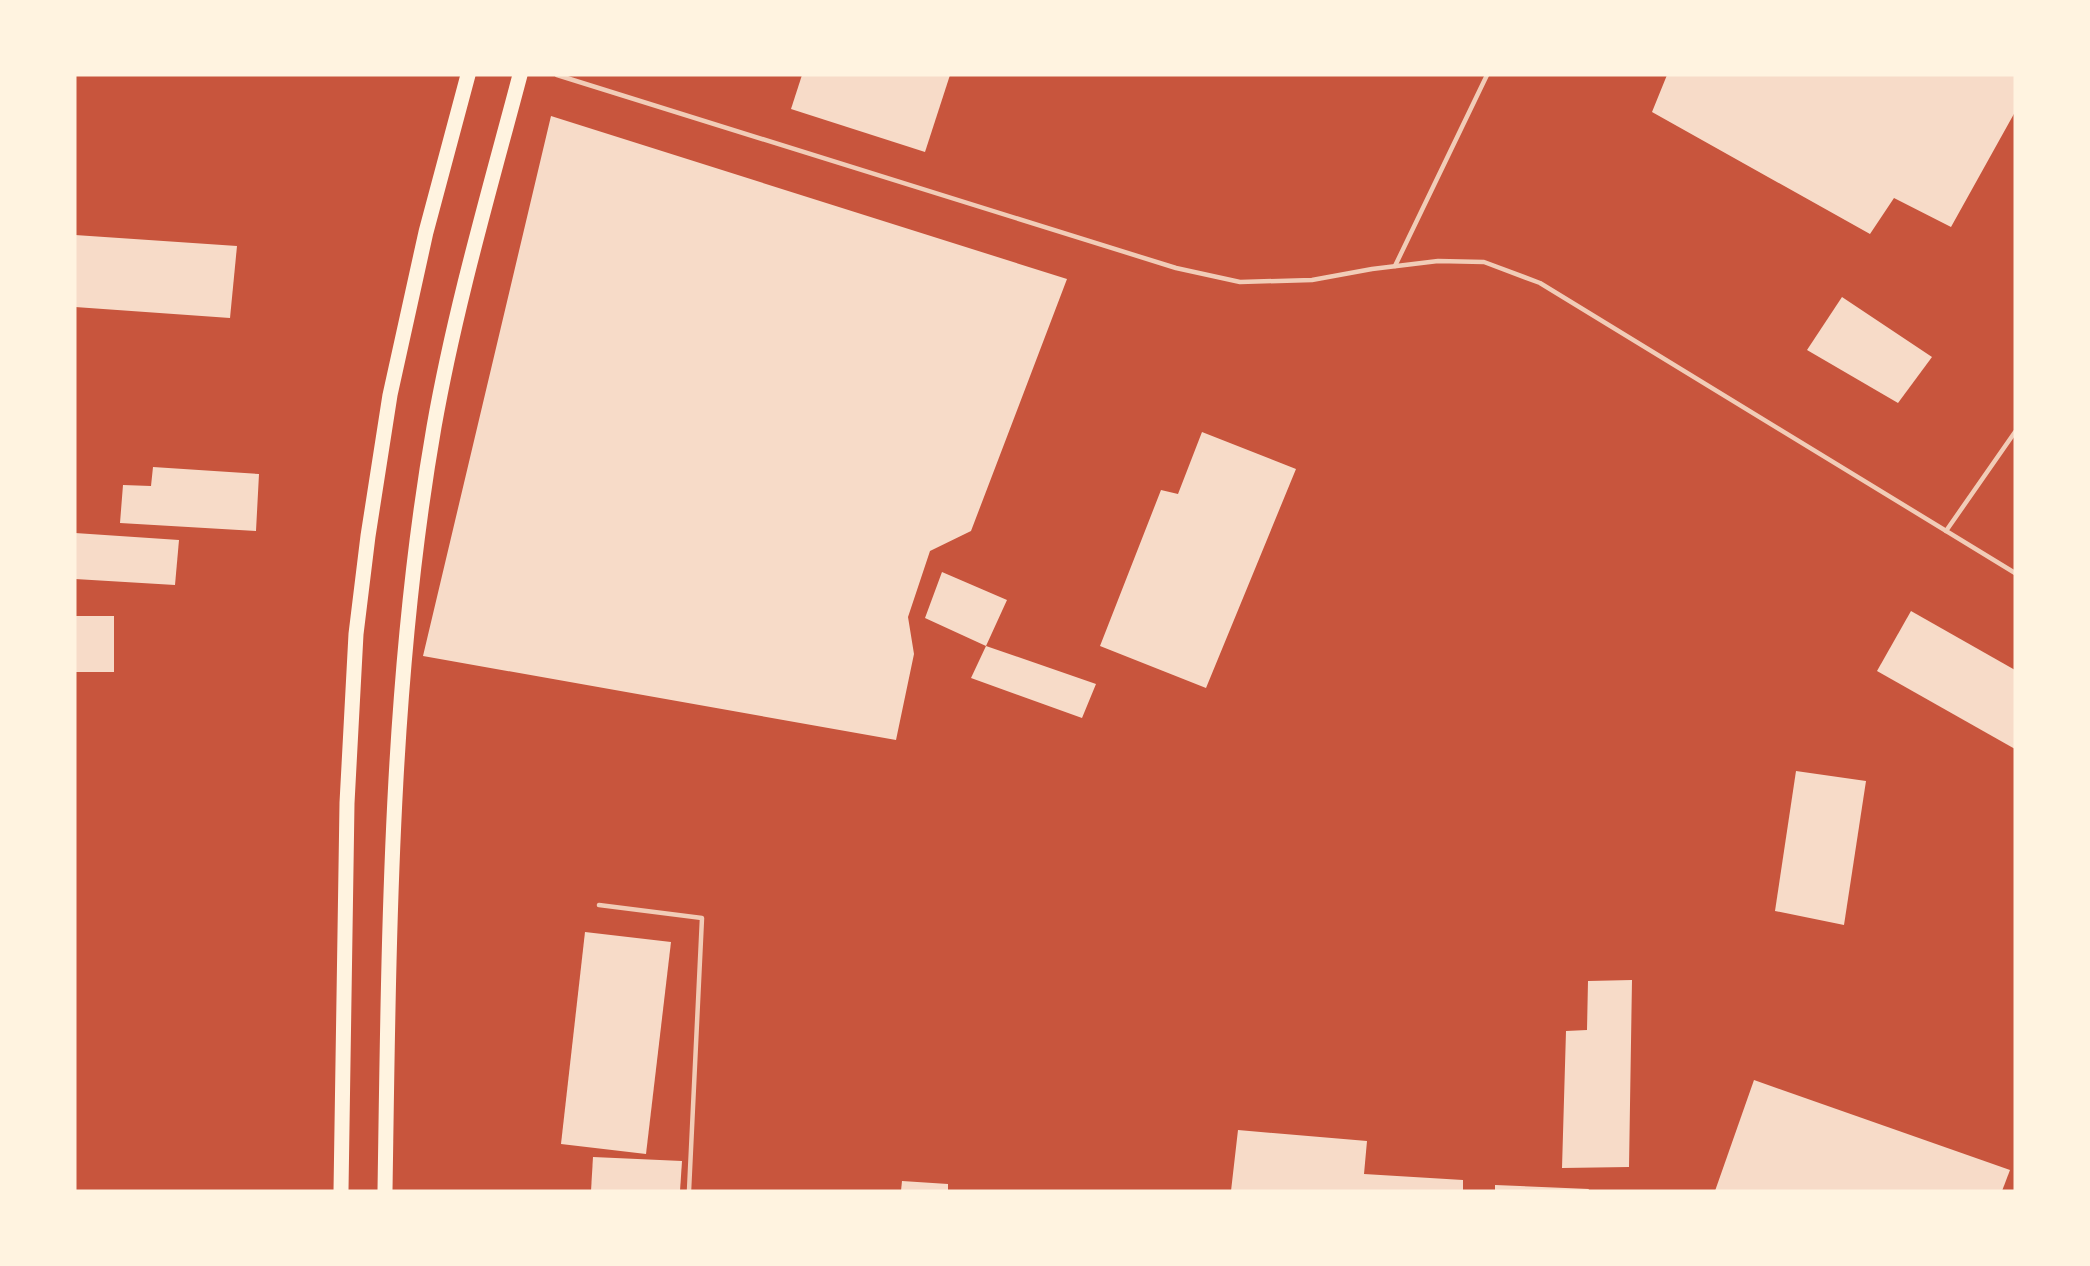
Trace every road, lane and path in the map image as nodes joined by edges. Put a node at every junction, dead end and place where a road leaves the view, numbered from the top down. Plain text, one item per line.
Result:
1 (468, 75) edge
2 (520, 75) edge
3 (557, 75) edge
4 (1487, 75) edge
5 (1395, 266) junction
6 (2015, 432) edge
7 (1946, 531) junction
8 (2015, 573) edge
9 (599, 905) dead end
10 (341, 1191) edge
11 (385, 1191) edge
12 (689, 1191) edge

1 - 10 main road
2 - 11 main road
3 - 5 lane
4 - 5 lane
5 - 7 lane
6 - 7 lane
7 - 8 lane
9 - 12 lane

